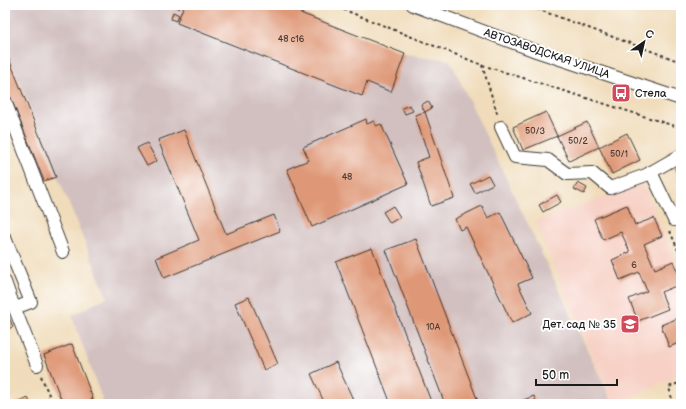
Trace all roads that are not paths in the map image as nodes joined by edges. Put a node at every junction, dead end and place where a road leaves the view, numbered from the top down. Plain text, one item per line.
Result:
1 (413, 5) edge
2 (681, 99) edge
3 (5, 101) edge
4 (501, 127) road end
5 (681, 155) edge
6 (651, 172) junction
7 (681, 216) edge
8 (5, 238) edge
9 (63, 252) dead end
10 (5, 282) edge
11 (10, 303) edge
12 (36, 365) road end

1 - 2 street, АВТОЗАВОДСКАЯ УЛИЦА
3 - 9 street
4 - 6 street
5 - 6 street
6 - 7 street
8 - 11 street
10 - 11 street
11 - 12 street

